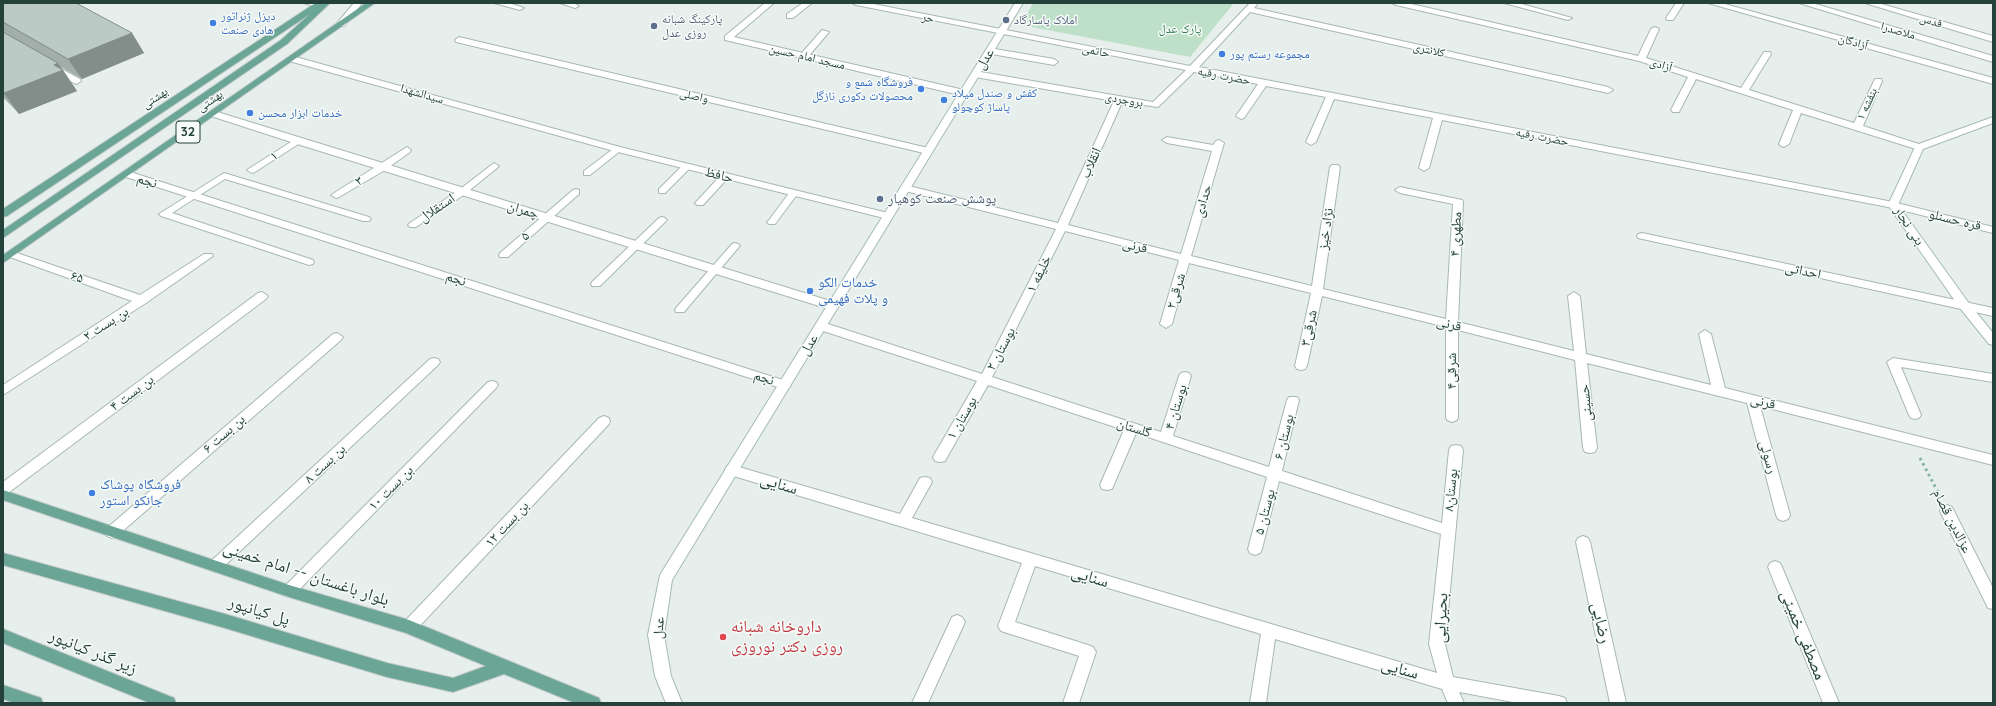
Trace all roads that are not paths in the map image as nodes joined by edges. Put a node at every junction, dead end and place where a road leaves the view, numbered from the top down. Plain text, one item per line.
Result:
1 (308, 3) edge
2 (358, 3) edge
3 (371, 3) edge
4 (498, 3) edge
5 (564, 3) edge
6 (770, 3) edge
7 (808, 3) edge
8 (856, 3) edge
9 (1019, 3) edge
10 (1396, 3) edge
11 (1508, 3) edge
12 (1680, 3) edge
13 (1712, 3) edge
14 (1803, 3) edge
15 (1869, 3) edge
16 (321, 4) edge
17 (575, 6) dead end
18 (1252, 6) edge
19 (520, 8) dead end
20 (790, 16) dead end
21 (1568, 18) dead end
22 (1670, 18) dead end
23 (341, 24) junction
24 (1655, 29) dead end
25 (825, 32) dead end
26 (1001, 33) junction
27 (1993, 39) edge
28 (459, 40) dead end
29 (990, 51) junction
30 (1767, 54) dead end
31 (804, 56) junction
32 (292, 59) junction
33 (1641, 59) junction
34 (1993, 59) edge
35 (44, 62) edge
36 (1054, 62) dead end
37 (1192, 69) junction
38 (975, 74) junction
39 (1693, 76) junction
40 (77, 81) edge
41 (1878, 81) dead end
42 (1993, 81) edge
43 (1263, 83) junction
44 (1608, 90) dead end
45 (1744, 91) junction
46 (964, 93) junction
47 (1331, 96) junction
48 (1119, 99) junction
49 (1798, 109) junction
50 (1676, 110) dead end
51 (214, 114) junction
52 (1241, 116) dead end
53 (1438, 117) junction
54 (1993, 120) edge
55 (1857, 128) junction
56 (552, 131) joint
57 (1167, 140) dead end
58 (297, 142) junction
59 (1311, 142) dead end
60 (1784, 144) dead end
61 (1919, 147) junction
62 (617, 149) junction
63 (407, 150) dead end
64 (928, 151) junction
65 (494, 166) dead end
66 (686, 167) junction
67 (1335, 167) dead end
68 (382, 168) junction
69 (1424, 168) dead end
70 (252, 170) dead end
71 (587, 173) dead end
72 (127, 174) junction
73 (725, 176) junction
74 (905, 188) junction
75 (1400, 190) dead end
76 (462, 192) junction
77 (576, 192) dead end
78 (662, 192) dead end
79 (793, 194) junction
80 (194, 195) junction
81 (336, 195) dead end
82 (700, 203) dead end
83 (1893, 205) junction
84 (3, 214) edge
85 (888, 216) junction
86 (546, 217) junction
87 (366, 219) dead end
88 (662, 220) dead end
89 (772, 222) dead end
90 (413, 225) dead end
91 (1062, 227) junction
92 (1993, 230) edge
93 (3, 235) edge
94 (1642, 236) dead end
95 (636, 245) junction
96 (735, 246) dead end
97 (504, 255) dead end
98 (208, 256) dead end
99 (7, 257) edge
100 (1186, 258) junction
101 (309, 262) dead end
102 (715, 269) junction
103 (596, 284) dead end
104 (1317, 291) junction
105 (262, 296) dead end
106 (1574, 296) dead end
107 (142, 300) junction
108 (1964, 305) junction
109 (833, 306) junction
110 (680, 310) dead end
111 (1993, 312) edge
112 (1016, 320) joint
113 (1166, 324) dead end
114 (1452, 325) junction
115 (821, 326) junction
116 (1705, 334) dead end
117 (337, 337) dead end
118 (1993, 341) edge
119 (1582, 357) junction
120 (434, 362) dead end
121 (1301, 366) dead end
122 (1186, 376) dead end
123 (1993, 378) edge
124 (985, 379) junction
125 (492, 385) dead end
126 (785, 385) junction
127 (3, 391) edge
128 (1719, 391) junction
129 (1293, 400) dead end
130 (1752, 400) junction
131 (1915, 415) dead end
132 (1452, 417) dead end
133 (604, 421) dead end
134 (1132, 427) junction
135 (1166, 438) junction
136 (1590, 448) dead end
137 (1456, 450) dead end
138 (940, 457) dead end
139 (1993, 460) edge
140 (732, 470) junction
141 (1275, 474) junction
142 (925, 482) dead end
143 (1107, 485) dead end
144 (3, 489) edge
145 (3, 495) edge
146 (1947, 511) road end
147 (1784, 515) dead end
148 (904, 520) junction
149 (1447, 530) junction
150 (112, 532) junction
151 (1583, 542) dead end
152 (1255, 549) dead end
153 (3, 559) edge
154 (1031, 559) junction
155 (215, 566) junction
156 (1775, 567) dead end
157 (289, 591) junction
158 (1993, 603) edge
159 (957, 622) dead end
160 (409, 627) junction
161 (1269, 630) junction
162 (3, 636) edge
163 (503, 667) junction
164 (1447, 683) junction
165 (3, 692) edge
166 (34, 703) edge
167 (168, 703) edge
168 (593, 703) edge
169 (674, 703) edge
170 (920, 703) edge
171 (1071, 703) edge
172 (1258, 703) edge
173 (1456, 703) edge
174 (1559, 703) edge
175 (1618, 703) edge
176 (1831, 703) edge

1 - 16 street
2 - 23 lane
3 - 23 main road, بهشتى / 32
4 - 19 street
5 - 17 street
6 - 31 street, مسجد امام حسین
7 - 20 lane
8 - 26 street, حر
9 - 26 street, عدل
10 - 33 street, آزادی
11 - 21 street
12 - 22 street
13 - 42 street, آزادگان
14 - 34 street, ملاصدرا
15 - 27 street, قدس
16 - 84 main road, بهشتی / 32
16 - 93 main road
18 - 37 street, بروجردی
18 - 44 street, کلانتری
23 - 32 main road, بهشتى / 32
24 - 33 street
25 - 31 lane
26 - 29 street, عدل
26 - 37 street, حاتمی
28 - 64 street, واصلی
29 - 36 street
29 - 38 street, عدل
30 - 45 street
31 - 46 street, مسجد امام حسین
32 - 51 main road, بهشتى / 32
32 - 56 street, سیدالشهدا
33 - 39 street, آزادی
35 - 40 street
37 - 43 street, حضرت رقیه
37 - 48 street, بروجردی
38 - 46 street, عدل
38 - 48 street, بروجردی
39 - 45 street, آزادی
39 - 50 street
41 - 55 street, بنفشه ۱
43 - 47 street, حضرت رقیه
43 - 52 street
45 - 49 street, آزادی
46 - 64 street, عدل
47 - 53 street, حضرت رقیه
47 - 59 street
48 - 91 street, انقلاب
49 - 55 street, آزادی
49 - 60 street
51 - 58 street, چمران
51 - 72 main road, بهشتى / 32
53 - 69 street
53 - 83 street, حضرت رقیه
54 - 61 street
55 - 61 street, آزادی
56 - 62 street, حافظ
57 - 100 street, حدادی
58 - 68 street, چمران
58 - 70 lane, ۱
61 - 83 street, بنی نجار
62 - 66 street, حافظ
62 - 71 lane
63 - 68 lane, ۳
64 - 74 street, عدل
65 - 76 lane, استقلال
66 - 73 street, حافظ
66 - 78 lane
67 - 104 street, نژاد خیز
68 - 76 street, چمران
68 - 81 lane, ۳
72 - 80 street, نجم
72 - 99 main road, بهشتى / 32
73 - 79 street, حافظ
73 - 82 lane
74 - 85 street, عدل
74 - 91 street, قرنی
75 - 114 street, مطهری ۴
76 - 86 street, چمران
76 - 90 lane, استقلال
77 - 86 lane, ۵
79 - 85 street, حافظ
79 - 89 lane
80 - 87 lane
80 - 101 lane
80 - 126 street, نجم
83 - 92 street, قره حسنلو
83 - 108 street, بنی نجار
85 - 109 street, عدل
86 - 95 street, چمران
86 - 97 lane, ۵
88 - 95 lane
91 - 100 street, قرنی
91 - 112 street, خلیفه ۱
94 - 108 street, احداثی
95 - 102 street, چمران
95 - 103 lane
96 - 102 lane
98 - 107 street, بن بست ۲
99 - 107 street, ۶۵
100 - 104 street, قرنی
100 - 113 street, ۲شرقی
102 - 109 street, چمران
102 - 110 lane
104 - 114 street, قرنی
104 - 121 street, ۳شرقی
105 - 144 street, بن بست ۴
106 - 119 street, حسینی
107 - 127 street, بن بست ۲
108 - 111 street, احداثی
108 - 118 street, بنی نجار
109 - 115 street, عدل
112 - 124 street, بوستان ۲
114 - 119 street, قرنی
114 - 132 street, ۴شرقی
115 - 124 street, گلستان
115 - 126 street, عدل
116 - 128 street
117 - 150 street, بن بست ۶
119 - 128 street, قرنی
119 - 136 street, حسینی
120 - 155 street, بن بست ۸
122 - 135 street, بوستان ۴
123 - 131 lane
124 - 134 street, گلستان
124 - 138 street, بوستان ۱
125 - 157 street, بن بست ۱۰
126 - 140 street, عدل
128 - 130 street, قرنی
129 - 141 street, بوستان ۶
130 - 139 street, قرنی
130 - 147 street, رسولی
133 - 160 street, بن بست ۱۲
134 - 135 street, گلستان
134 - 143 street
135 - 141 street, گلستان
137 - 149 street, بوستان۸
140 - 148 street, سنایی
140 - 169 street, عدل
141 - 149 street, گلستان
141 - 152 street, بوستان ۵
142 - 148 street
145 - 150 main road, بلوار باغستان -- امام خمینی
146 - 158 street, عزالدین قصام
148 - 154 street, سنایی
149 - 164 street, بحیرایی
150 - 155 main road, بلوار باغستان -- امام خمینی
151 - 175 street, رضایی
153 - 163 main road, پل کیانپور
154 - 161 street, سنایی
154 - 171 street
155 - 157 main road, بلوار باغستان -- امام خمینی
156 - 176 street, مصطفی خمینی
157 - 160 main road, بلوار باغستان -- امام خمینی
159 - 170 street
160 - 163 main road, بلوار باغستان -- امام خمینی
161 - 164 street, سنایی
161 - 172 street
162 - 167 main road, زیر گذر کیانپور
163 - 168 main road, بلوار باغستان -- امام خمینی
164 - 173 street, بحیرایی
164 - 174 street, سنایی
165 - 166 main road

